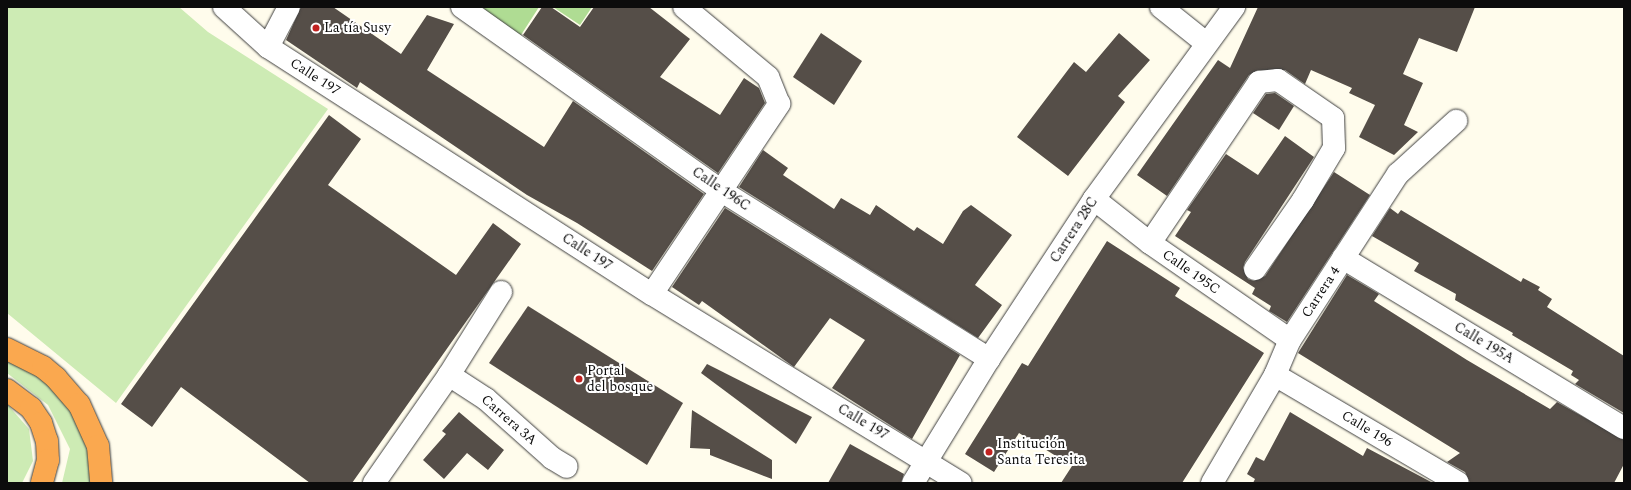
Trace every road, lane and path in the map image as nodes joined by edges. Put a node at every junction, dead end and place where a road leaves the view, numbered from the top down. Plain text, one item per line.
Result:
1 (224, 7) edge
2 (289, 7) edge
3 (462, 7) edge
4 (684, 7) edge
5 (1161, 7) edge
6 (1234, 7) edge
7 (1206, 42) junction
8 (268, 47) junction
9 (1456, 121) dead end
10 (720, 190) junction
11 (1094, 199) junction
12 (1150, 243) junction
13 (1343, 258) junction
14 (1256, 269) dead end
15 (501, 292) dead end
16 (652, 294) junction
17 (1290, 340) junction
18 (7, 349) edge
19 (989, 359) junction
20 (449, 375) junction
21 (1275, 375) junction
22 (7, 390) edge
23 (1624, 428) edge
24 (927, 461) junction
25 (567, 467) dead end
26 (42, 483) edge
27 (101, 483) edge
28 (374, 483) edge
29 (914, 483) edge
30 (961, 483) edge
31 (1212, 483) edge
32 (1458, 483) edge

1 - 8 street, Calle 197
2 - 8 street
3 - 10 street, Calle 196C
4 - 10 street
5 - 7 street
6 - 7 street, Carrera 28C
7 - 11 street, Carrera 28C
8 - 16 street, Calle 197
9 - 13 street, Carrera 4
10 - 16 street
10 - 19 street, Calle 196C
11 - 12 street, Calle 195C
11 - 19 street, Carrera 28C
12 - 14 street
12 - 17 street, Calle 195C
13 - 17 street, Carrera 4
13 - 23 street, Calle 195A
15 - 20 street
16 - 24 street, Calle 197
17 - 21 street, Carrera 4
18 - 27 highway
19 - 24 street, Carrera 28C
20 - 25 street, Carrera 3A
20 - 28 street
21 - 31 street, Carrera 4
21 - 32 street, Calle 196
22 - 26 highway
24 - 29 street, Carrera 28C
24 - 30 street, Calle 197

